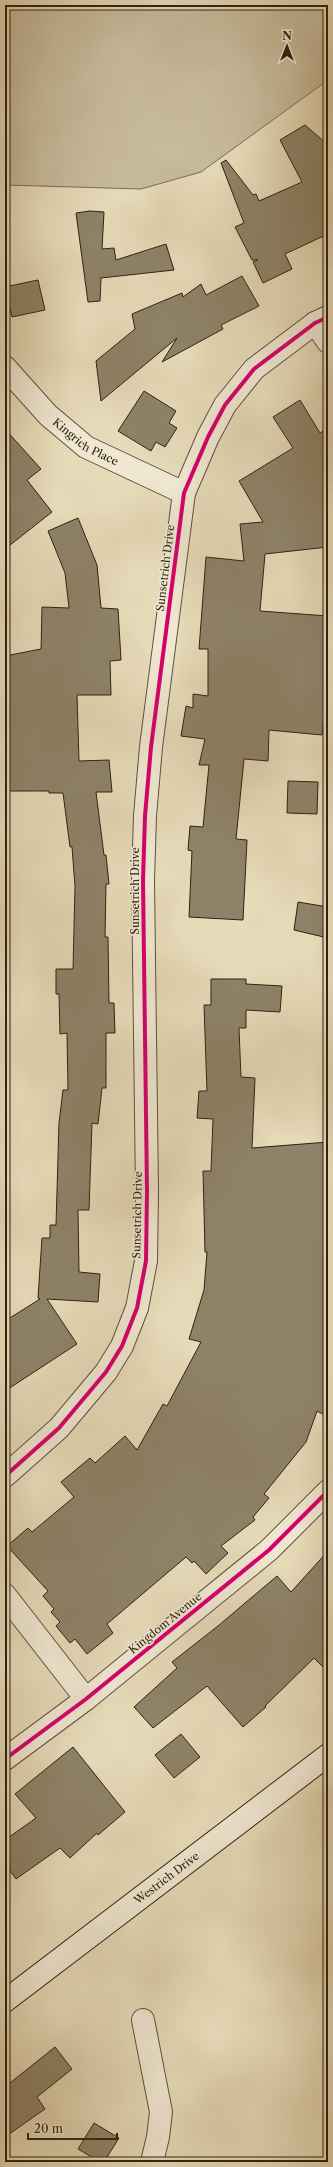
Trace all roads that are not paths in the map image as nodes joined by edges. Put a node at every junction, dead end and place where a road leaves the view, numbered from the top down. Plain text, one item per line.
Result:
1 (322, 320) edge
2 (328, 342) edge
3 (5, 367) edge
4 (184, 492) junction
5 (5, 1476) edge
6 (328, 1491) edge
7 (5, 1595) edge
8 (86, 1699) junction
9 (328, 1755) edge
10 (5, 1759) edge
11 (5, 2001) edge
12 (143, 2020) dead end
13 (152, 2162) edge

1 - 2 street
1 - 4 street, Sunsetrich Drive
3 - 4 street, Kingrich Place
4 - 5 street, Sunsetrich Drive
6 - 8 street, Kingdom Avenue
7 - 8 street
8 - 10 street, Kingdom Avenue
9 - 11 street, Westrich Drive
12 - 13 street

